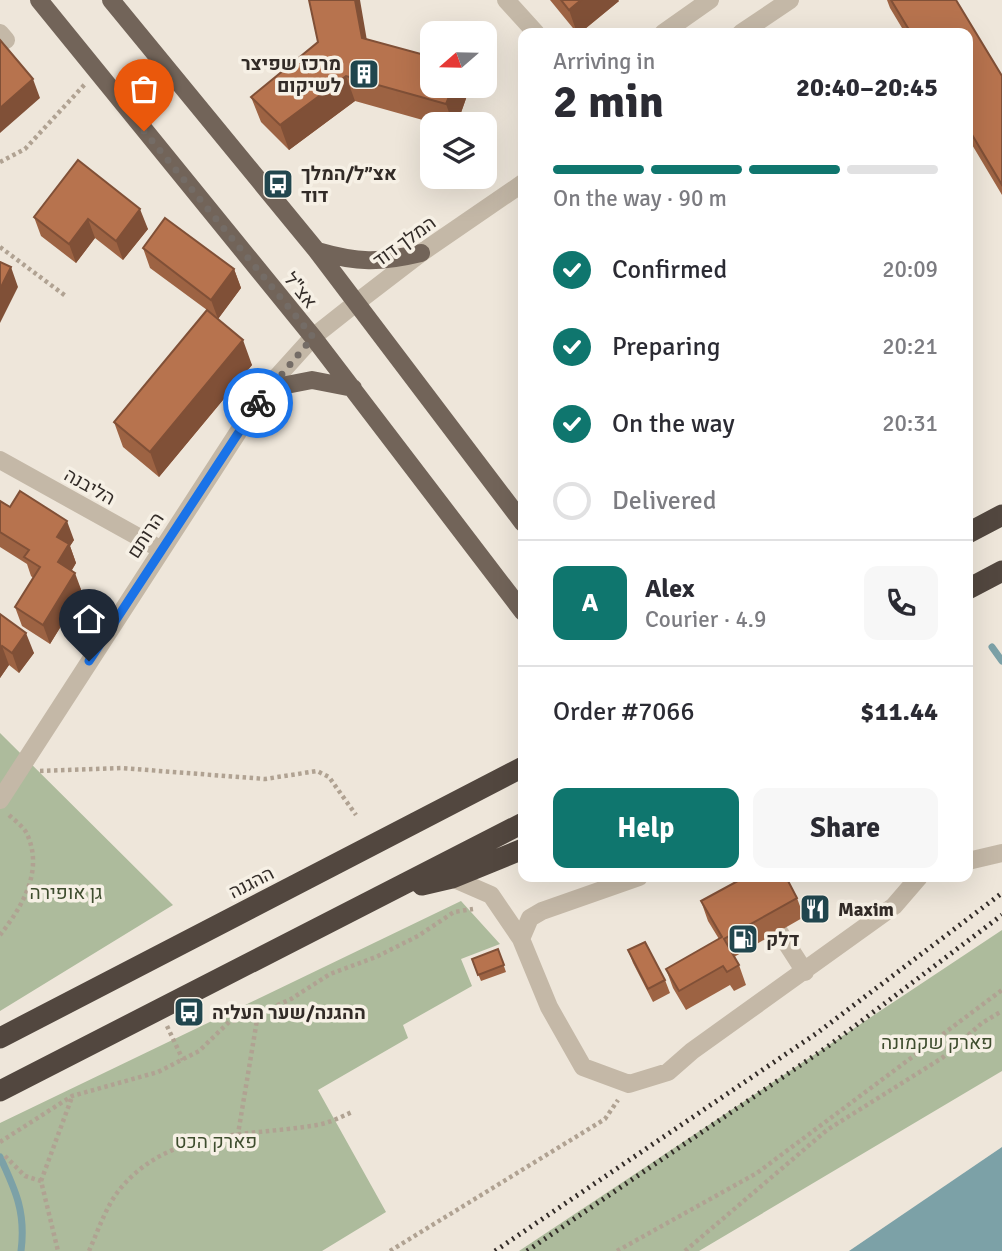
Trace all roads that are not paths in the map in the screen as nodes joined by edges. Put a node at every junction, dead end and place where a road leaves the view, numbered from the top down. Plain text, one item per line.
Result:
1 (39, 0) edge
2 (111, 0) edge
3 (506, 0) edge
4 (710, 0) edge
5 (790, 0) edge
6 (531, 28) edge
7 (670, 28) edge
8 (748, 28) edge
9 (518, 186) edge
10 (317, 251) junction
11 (421, 253) junction
12 (356, 303) junction
13 (313, 337) junction
14 (353, 388) junction
15 (266, 389) junction
16 (0, 460) edge
17 (1002, 515) edge
18 (518, 516) edge
19 (973, 526) edge
20 (973, 530) edge
21 (160, 549) junction
22 (1002, 571) edge
23 (973, 586) edge
24 (518, 605) edge
25 (518, 770) edge
26 (0, 800) edge
27 (518, 826) edge
28 (518, 851) edge
29 (1002, 853) edge
30 (973, 860) edge
31 (452, 878) junction
32 (625, 882) edge
33 (747, 882) edge
34 (915, 882) edge
35 (389, 892) junction
36 (521, 939) junction
37 (805, 972) junction
38 (0, 1038) edge
39 (0, 1091) edge

1 - 13 main road, אצ"ל
2 - 10 main road, אצ"ל
3 - 6 street
4 - 7 street
5 - 8 street
9 - 11 street, המלך דוד
10 - 11 main road
10 - 12 main road, אצ"ל
11 - 12 street, המלך דוד
12 - 13 street, המלך דוד
12 - 18 main road, אצ"ל
13 - 14 main road, אצ"ל
13 - 15 street, הרותם
14 - 15 main road
14 - 24 main road, אצ"ל
15 - 21 street, הרותם
16 - 21 street, הליבנה
17 - 19 highway
17 - 20 highway
21 - 26 street, הרותם
22 - 23 highway
25 - 38 highway, ההגנה
27 - 35 highway
28 - 31 highway
29 - 30 street
31 - 35 highway
31 - 36 street
32 - 36 street
33 - 37 street
34 - 37 street
35 - 39 highway
36 - 37 street

